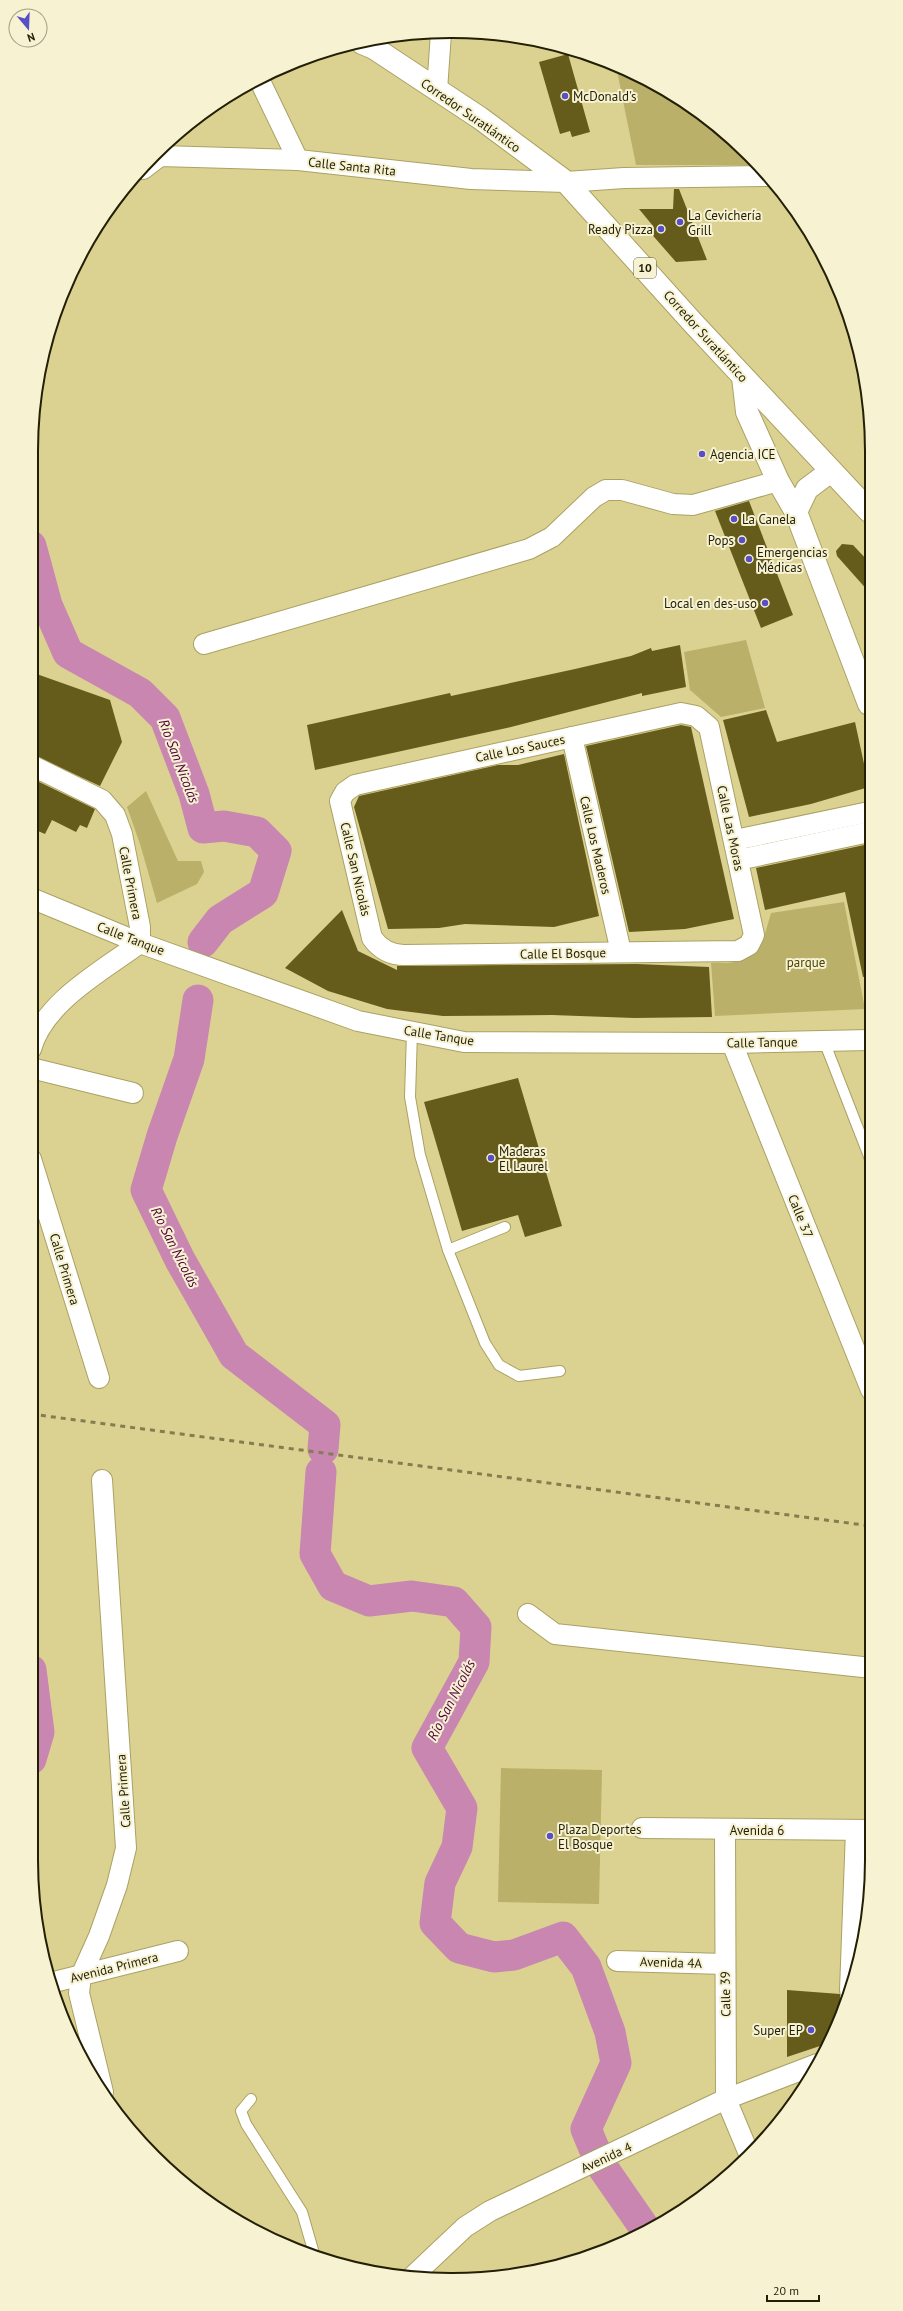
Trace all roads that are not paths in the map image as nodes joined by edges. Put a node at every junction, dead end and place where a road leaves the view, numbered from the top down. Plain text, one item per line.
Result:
1 (440, 38) edge
2 (370, 46) edge
3 (262, 85) edge
4 (437, 90) junction
5 (162, 156) edge
6 (298, 160) junction
7 (759, 176) edge
8 (566, 182) junction
9 (744, 377) junction
10 (831, 471) junction
11 (778, 481) junction
12 (865, 507) edge
13 (796, 512) junction
14 (204, 644) dead end
15 (865, 693) edge
16 (696, 716) joint
17 (572, 737) junction
18 (38, 768) edge
19 (345, 792) joint
20 (865, 813) edge
21 (865, 833) edge
22 (734, 840) junction
23 (738, 860) junction
24 (38, 901) edge
25 (140, 943) junction
26 (749, 945) joint
27 (378, 947) joint
28 (620, 952) junction
29 (38, 1030) edge
30 (412, 1032) junction
31 (865, 1040) edge
32 (824, 1041) junction
33 (732, 1043) junction
34 (38, 1070) edge
35 (133, 1093) dead end
36 (865, 1146) edge
37 (38, 1182) edge
38 (506, 1227) dead end
39 (448, 1250) junction
40 (560, 1371) dead end
41 (865, 1375) edge
42 (99, 1378) dead end
43 (102, 1480) dead end
44 (528, 1614) dead end
45 (865, 1667) edge
46 (642, 1828) dead end
47 (725, 1830) junction
48 (864, 1830) edge
49 (178, 1952) dead end
50 (853, 1959) edge
51 (617, 1960) dead end
52 (725, 1964) junction
53 (81, 1976) junction
54 (57, 1982) edge
55 (809, 2067) edge
56 (99, 2075) edge
57 (251, 2099) dead end
58 (726, 2099) junction
59 (747, 2149) edge
60 (313, 2249) edge
61 (418, 2271) edge

1 - 4 street
2 - 4 main road, Corredor Suratlántico / 10
3 - 6 street
4 - 8 main road, Corredor Suratlántico / 10
5 - 6 street, Calle Santa Rita
6 - 8 street, Calle Santa Rita
7 - 8 street, Calle Santa Rita
8 - 9 main road, Corredor Suratlántico / 10
9 - 10 main road, Corredor Suratlántico / 10
9 - 11 main road
10 - 12 main road, Corredor Suratlántico / 10
10 - 13 main road
11 - 13 main road
11 - 14 street
13 - 15 main road
16 - 17 street, Calle Los Sauces
16 - 22 street, Calle Las Moras
17 - 19 street, Calle Los Sauces
17 - 28 street, Calle Los Maderos
18 - 25 street, Calle Primera
19 - 27 street, Calle San Nicolás
20 - 22 street
21 - 23 street
22 - 23 street, Calle Las Moras
23 - 26 street, Calle Las Moras
24 - 25 street, Calle Tanque
25 - 29 street
25 - 30 street, Calle Tanque
26 - 28 street, Calle El Bosque
27 - 28 street, Calle El Bosque
30 - 33 street, Calle Tanque
30 - 39 lane
31 - 32 street, Calle Tanque
32 - 33 street, Calle Tanque
32 - 36 lane
33 - 41 street, Calle 37
34 - 35 street
37 - 42 street, Calle Primera
38 - 39 lane
39 - 40 lane
43 - 53 street, Calle Primera
44 - 45 street
46 - 47 street, Avenida 6
47 - 48 street, Avenida 6
47 - 52 street, Calle 39
48 - 50 street
49 - 53 street, Avenida Primera
51 - 52 street, Avenida 4A
52 - 58 street, Calle 39
53 - 54 street, Avenida Primera
53 - 56 street, Calle Primera
55 - 58 street, Avenida 4
57 - 60 lane
58 - 59 street, Calle 39
58 - 61 street, Avenida 4

